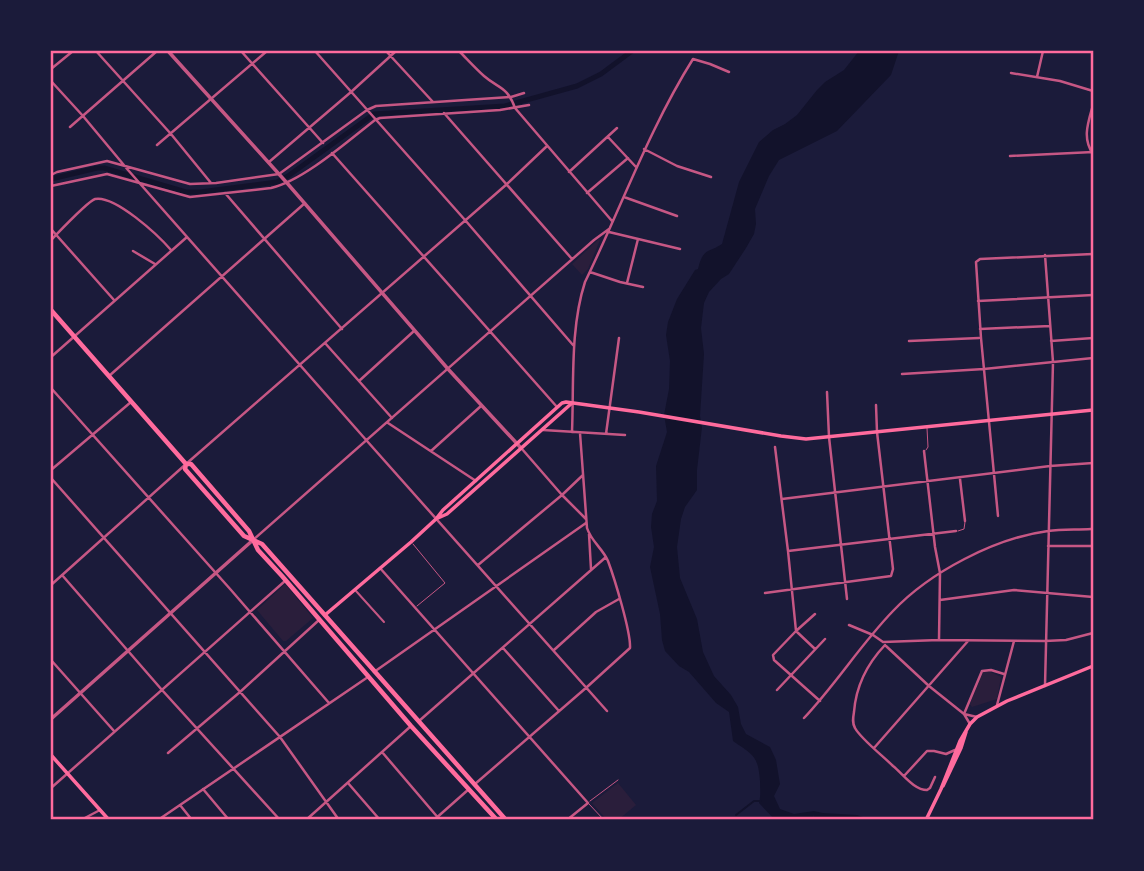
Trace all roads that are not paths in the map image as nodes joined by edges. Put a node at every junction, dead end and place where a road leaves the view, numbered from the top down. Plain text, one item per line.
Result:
1 (74, 51) edge
2 (96, 51) edge
3 (157, 51) edge
4 (168, 51) edge
5 (242, 51) edge
6 (268, 51) edge
7 (315, 51) edge
8 (386, 51) edge
9 (396, 51) edge
10 (459, 51) edge
11 (1043, 51) edge
12 (391, 56) junction
13 (253, 64) junction
14 (51, 69) edge
15 (729, 72) dead end
16 (1011, 73) dead end
17 (1037, 77) junction
18 (123, 80) junction
19 (51, 81) edge
20 (1093, 91) edge
21 (351, 92) junction
22 (524, 93) dead end
23 (511, 98) junction
24 (212, 99) junction
25 (433, 102) junction
26 (529, 105) dead end
27 (1093, 105) edge
28 (515, 106) junction
29 (367, 110) junction
30 (444, 113) junction
31 (83, 116) junction
32 (375, 120) junction
33 (70, 127) dead end
34 (310, 128) junction
35 (617, 128) dead end
36 (171, 134) junction
37 (608, 137) junction
38 (323, 143) junction
39 (157, 145) dead end
40 (547, 146) junction
41 (645, 149) junction
42 (1093, 152) edge
43 (332, 153) junction
44 (1010, 156) dead end
45 (628, 158) junction
46 (268, 162) junction
47 (124, 165) junction
48 (636, 167) junction
49 (569, 172) junction
50 (279, 174) junction
51 (51, 175) edge
52 (711, 177) dead end
53 (138, 181) junction
54 (211, 183) junction
55 (287, 183) junction
56 (507, 184) junction
57 (51, 186) edge
58 (225, 193) junction
59 (587, 193) junction
60 (624, 197) junction
61 (305, 203) junction
62 (677, 216) dead end
63 (465, 220) junction
64 (612, 221) junction
65 (51, 229) edge
66 (608, 230) junction
67 (56, 235) junction
68 (187, 237) junction
69 (264, 239) junction
70 (638, 239) junction
71 (51, 240) edge
72 (680, 249) dead end
73 (133, 250) dead end
74 (171, 250) junction
75 (1093, 254) edge
76 (424, 256) junction
77 (1045, 256) junction
78 (572, 259) junction
79 (155, 264) junction
80 (590, 272) junction
81 (222, 277) junction
82 (627, 284) junction
83 (643, 287) dead end
84 (382, 292) junction
85 (1093, 295) edge
86 (531, 296) junction
87 (1048, 298) junction
88 (114, 300) junction
89 (978, 301) junction
90 (51, 310) edge
91 (1050, 326) junction
92 (342, 329) junction
93 (415, 329) junction
94 (980, 329) junction
95 (491, 331) junction
96 (73, 336) junction
97 (619, 338) dead end
98 (981, 338) junction
99 (1093, 338) edge
100 (909, 341) dead end
101 (1051, 341) junction
102 (325, 343) junction
103 (573, 345) junction
104 (51, 357) edge
105 (1093, 358) edge
106 (1053, 362) junction
107 (300, 365) junction
108 (448, 369) junction
109 (984, 369) junction
110 (902, 374) dead end
111 (109, 376) junction
112 (359, 381) junction
113 (51, 388) edge
114 (827, 392) dead end
115 (131, 402) junction
116 (572, 403) junction
117 (482, 404) junction
118 (876, 405) dead end
119 (557, 407) junction
120 (608, 408) junction
121 (1093, 410) edge
122 (1052, 414) junction
123 (392, 418) junction
124 (989, 420) junction
125 (387, 423) junction
126 (926, 427) junction
127 (543, 430) junction
128 (572, 432) junction
129 (877, 432) junction
130 (580, 433) junction
131 (92, 434) junction
132 (606, 434) junction
133 (625, 435) dead end
134 (829, 437) junction
135 (367, 441) junction
136 (517, 443) junction
137 (775, 447) dead end
138 (522, 448) junction
139 (431, 451) junction
140 (924, 451) joint
141 (1093, 463) edge
142 (186, 464) junction
143 (1050, 466) junction
144 (51, 470) edge
145 (993, 474) junction
146 (583, 475) junction
147 (51, 478) edge
148 (960, 478) junction
149 (475, 481) junction
150 (928, 481) junction
151 (883, 485) junction
152 (834, 492) junction
153 (562, 495) junction
154 (148, 498) junction
155 (782, 499) junction
156 (998, 516) dead end
157 (436, 519) junction
158 (586, 521) junction
159 (965, 521) joint
160 (1092, 529) edge
161 (956, 531) joint
162 (1048, 531) junction
163 (934, 533) junction
164 (589, 534) junction
165 (104, 538) junction
166 (890, 539) junction
167 (253, 540) junction
168 (411, 542) junction
169 (840, 544) junction
170 (1048, 546) junction
171 (1093, 546) edge
172 (788, 551) junction
173 (606, 557) junction
174 (478, 565) junction
175 (380, 568) junction
176 (591, 570) junction
177 (216, 573) junction
178 (940, 573) junction
179 (62, 575) junction
180 (286, 580) junction
181 (845, 583) junction
182 (51, 585) edge
183 (497, 587) junction
184 (792, 590) junction
185 (356, 591) junction
186 (765, 593) dead end
187 (1047, 593) junction
188 (1093, 597) edge
189 (619, 599) junction
190 (847, 599) dead end
191 (940, 600) junction
192 (415, 607) junction
193 (250, 612) junction
194 (170, 614) junction
195 (815, 614) dead end
196 (325, 615) junction
197 (319, 620) junction
198 (384, 622) dead end
199 (530, 623) junction
200 (849, 625) dead end
201 (434, 629) junction
202 (796, 631) junction
203 (1093, 633) edge
204 (873, 635) junction
205 (825, 639) dead end
206 (939, 640) junction
207 (1013, 640) junction
208 (968, 641) junction
209 (1045, 641) junction
210 (884, 644) junction
211 (503, 647) junction
212 (815, 649) junction
213 (554, 650) junction
214 (128, 651) junction
215 (285, 652) junction
216 (205, 653) junction
217 (51, 660) edge
218 (1093, 666) edge
219 (374, 672) junction
220 (473, 674) junction
221 (1004, 674) junction
222 (790, 675) junction
223 (368, 677) junction
224 (929, 686) junction
225 (1045, 686) junction
226 (587, 687) junction
227 (162, 690) junction
228 (777, 690) dead end
229 (240, 692) junction
230 (79, 693) junction
231 (820, 701) junction
232 (329, 703) junction
233 (997, 706) junction
234 (559, 711) junction
235 (607, 711) dead end
236 (964, 714) junction
237 (977, 717) junction
238 (804, 718) dead end
239 (51, 719) edge
240 (418, 722) junction
241 (971, 723) junction
242 (411, 726) junction
243 (197, 730) junction
244 (966, 730) junction
245 (115, 732) junction
246 (280, 737) junction
247 (529, 737) junction
248 (874, 748) junction
249 (955, 750) junction
250 (382, 752) junction
251 (168, 753) dead end
252 (51, 755) edge
253 (954, 759) junction
254 (233, 768) junction
255 (67, 774) junction
256 (904, 776) junction
257 (935, 777) dead end
258 (618, 780) dead end
259 (348, 782) junction
260 (475, 784) junction
261 (51, 788) edge
262 (203, 789) junction
263 (469, 789) junction
264 (326, 803) junction
265 (588, 803) junction
266 (180, 804) junction
267 (100, 810) junction
268 (437, 819) edge
269 (81, 820) edge
270 (110, 820) edge
271 (158, 820) edge
272 (192, 820) edge
273 (229, 820) edge
274 (280, 820) edge
275 (306, 820) edge
276 (339, 820) edge
277 (380, 820) edge
278 (497, 820) edge
279 (506, 820) edge
280 (567, 820) edge
281 (604, 820) edge
282 (926, 820) edge

1 - 14 street
2 - 18 street
3 - 18 street
4 - 24 street
5 - 13 street
6 - 13 street
7 - 21 street
8 - 12 street
9 - 12 street
10 - 23 street
11 - 17 street
12 - 21 street
12 - 25 street
13 - 24 street
13 - 34 street
15 - 41 street
16 - 17 street
17 - 20 street
18 - 31 street
18 - 36 street
19 - 31 street
21 - 29 street
21 - 34 street
22 - 23 street
23 - 25 street
23 - 28 street
24 - 36 street
24 - 46 street
25 - 29 street
26 - 28 street
27 - 42 street
28 - 30 street
28 - 40 street
29 - 32 street
29 - 38 street
30 - 32 street
30 - 56 street
31 - 33 street
31 - 47 street
32 - 43 street
32 - 63 street
34 - 38 street
34 - 46 street
35 - 37 street
36 - 39 street
36 - 54 street
37 - 45 street
37 - 49 street
38 - 50 street
40 - 49 street
40 - 56 street
41 - 48 street
41 - 52 street
42 - 44 street
43 - 55 street
43 - 76 street
45 - 48 street
45 - 59 street
46 - 50 street
47 - 51 street
47 - 53 street
47 - 54 street
48 - 60 street
49 - 59 street
50 - 54 street
50 - 55 street
53 - 57 street
53 - 58 street
53 - 68 street
55 - 58 street
55 - 61 street
56 - 63 street
56 - 78 street
58 - 69 street
59 - 64 street
60 - 62 street
60 - 64 street
61 - 69 street
61 - 84 street
63 - 76 street
63 - 86 street
64 - 66 street
65 - 67 street
66 - 70 street
66 - 78 street
66 - 80 street
67 - 71 street
67 - 74 street
67 - 88 street
68 - 74 street
68 - 81 street
69 - 81 street
69 - 92 street
70 - 72 street
70 - 82 street
73 - 79 street
74 - 79 street
75 - 77 street
76 - 84 street
76 - 95 street
77 - 87 street
77 - 89 street
78 - 86 street
79 - 88 street
80 - 82 street
80 - 103 street
81 - 107 street
81 - 111 street
82 - 83 street
84 - 92 street
84 - 93 street
85 - 87 street
86 - 95 street
86 - 103 street
87 - 89 street
87 - 91 street
88 - 96 street
89 - 94 street
90 - 96 main road
91 - 94 street
91 - 101 street
92 - 102 street
93 - 108 street
93 - 112 street
94 - 98 street
95 - 108 street
95 - 119 street
96 - 104 street
96 - 111 main road
97 - 120 street
98 - 100 street
98 - 109 street
99 - 101 street
101 - 106 street
102 - 107 street
102 - 112 street
103 - 116 street
105 - 106 street
106 - 109 street
106 - 122 street
107 - 135 street
107 - 142 street
108 - 117 street
108 - 123 street
109 - 110 street
109 - 124 street
111 - 115 main road
112 - 123 street
113 - 131 street
114 - 134 street
115 - 131 street
115 - 142 main road
116 - 119 main road
116 - 120 main road
116 - 127 main road
116 - 128 street
117 - 136 street
117 - 139 street
118 - 129 street
119 - 136 main road
120 - 132 street
120 - 134 main road
121 - 122 main road
122 - 124 main road
122 - 143 street
123 - 125 street
124 - 126 main road
124 - 145 street
125 - 135 street
125 - 139 street
126 - 129 main road
126 - 140 lane
127 - 128 street
127 - 138 main road
128 - 130 street
129 - 134 main road
129 - 151 street
130 - 132 street
130 - 146 street
131 - 144 street
131 - 154 street
132 - 133 street
134 - 152 street
135 - 157 street
135 - 167 street
136 - 138 street
136 - 149 main road
137 - 155 street
138 - 153 street
138 - 157 main road
139 - 149 street
140 - 150 street
141 - 143 street
142 - 154 street
142 - 167 main road
143 - 145 street
143 - 162 street
145 - 148 street
145 - 156 street
146 - 153 street
146 - 158 street
147 - 165 street
148 - 150 street
148 - 159 street
149 - 157 main road
150 - 151 street
150 - 163 street
151 - 152 street
151 - 166 street
152 - 155 street
152 - 169 street
153 - 158 street
153 - 174 street
154 - 165 street
154 - 177 street
155 - 172 street
157 - 168 main road
157 - 174 street
158 - 164 street
158 - 183 street
159 - 161 lane
160 - 162 street
161 - 163 street
162 - 170 street
162 - 178 street
163 - 166 street
163 - 178 street
164 - 173 street
164 - 176 street
165 - 179 street
165 - 194 street
166 - 169 street
166 - 181 street
167 - 177 street
167 - 180 main road
167 - 196 main road
168 - 175 main road
168 - 192 lane
169 - 172 street
169 - 181 street
170 - 171 street
170 - 187 street
172 - 184 street
173 - 176 street
173 - 189 street
174 - 183 street
175 - 185 main road
175 - 192 street
176 - 199 street
177 - 193 street
177 - 194 street
178 - 191 street
178 - 204 street
179 - 182 street
179 - 214 street
180 - 193 street
180 - 197 main road
181 - 184 street
181 - 190 street
183 - 199 street
183 - 201 street
184 - 186 street
184 - 202 street
185 - 196 main road
185 - 198 street
187 - 188 street
187 - 191 street
187 - 209 street
189 - 213 street
189 - 226 street
191 - 206 street
192 - 201 street
193 - 215 street
193 - 216 street
194 - 214 street
194 - 216 street
195 - 202 street
196 - 197 main road
196 - 219 main road
197 - 215 street
197 - 223 main road
199 - 211 street
199 - 213 street
200 - 204 street
201 - 219 street
201 - 220 street
202 - 212 street
202 - 222 street
203 - 209 street
204 - 210 street
204 - 231 street
205 - 212 street
206 - 208 street
206 - 210 street
207 - 208 street
207 - 209 street
207 - 221 street
208 - 224 street
209 - 225 street
210 - 224 street
210 - 248 street
211 - 220 street
211 - 234 street
212 - 222 street
213 - 226 street
214 - 227 street
214 - 230 street
215 - 229 street
215 - 232 street
216 - 227 street
216 - 229 street
217 - 230 street
218 - 225 main road
219 - 240 main road
220 - 240 street
220 - 247 street
221 - 233 street
221 - 236 street
222 - 228 street
222 - 231 street
223 - 232 street
223 - 242 main road
224 - 236 street
224 - 248 street
225 - 233 main road
226 - 234 street
226 - 235 street
227 - 243 street
227 - 245 street
229 - 243 street
229 - 246 street
230 - 239 street
230 - 245 street
231 - 238 street
232 - 246 street
233 - 237 main road
234 - 247 street
236 - 237 street
236 - 241 street
237 - 241 main road
240 - 260 main road
241 - 244 main road
242 - 250 street
242 - 263 main road
243 - 251 street
243 - 254 street
244 - 249 main road
244 - 253 main road
245 - 255 street
246 - 254 street
246 - 264 street
247 - 260 street
247 - 265 street
248 - 256 street
249 - 253 main road
249 - 256 street
250 - 259 street
250 - 268 street
252 - 255 main road
253 - 282 main road
254 - 262 street
254 - 274 street
255 - 261 street
255 - 267 main road
256 - 257 street
258 - 265 lane
259 - 264 street
259 - 277 street
260 - 279 main road
262 - 266 street
262 - 273 street
263 - 268 street
263 - 278 main road
264 - 275 street
264 - 276 street
265 - 280 street
265 - 281 lane
266 - 271 street
266 - 272 street
267 - 269 street
267 - 270 main road

